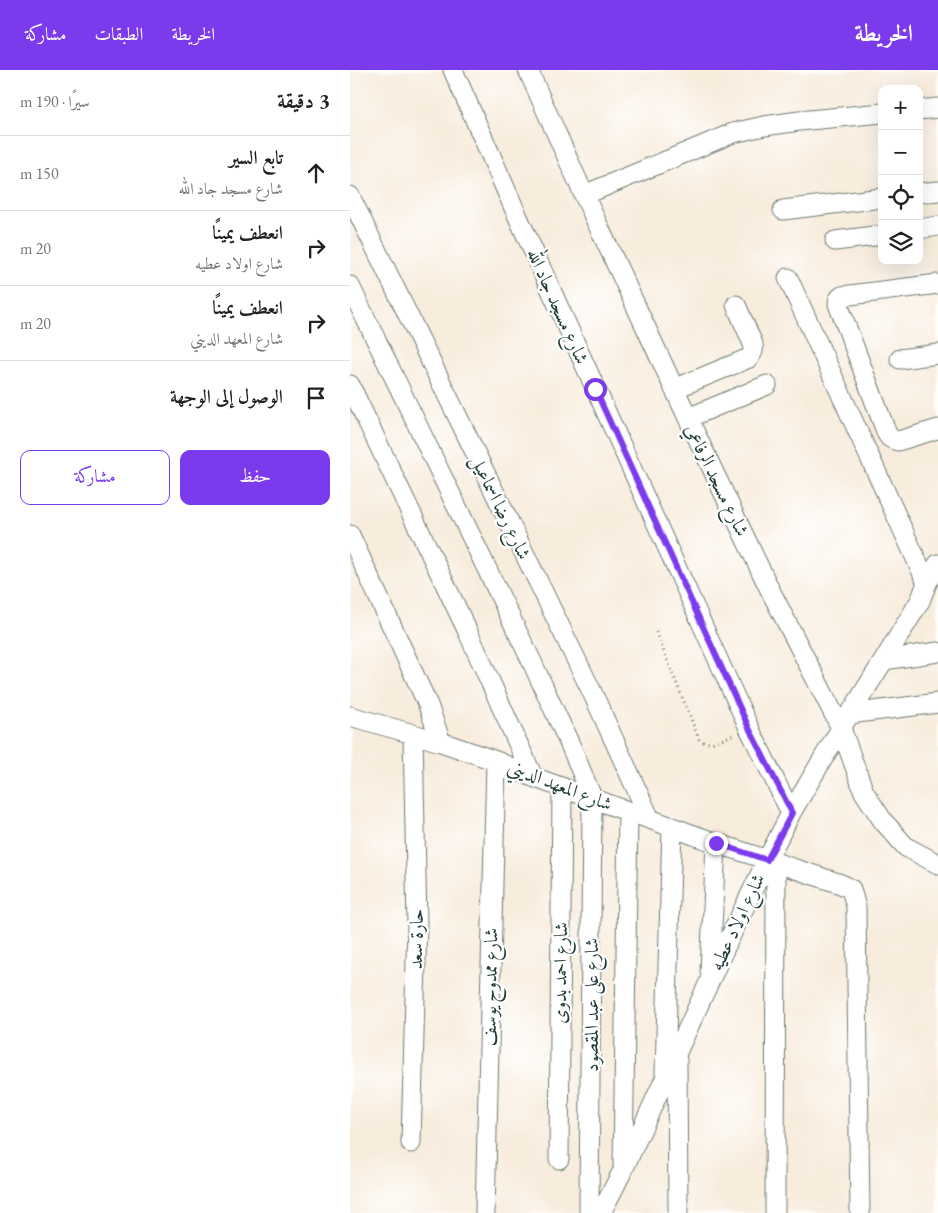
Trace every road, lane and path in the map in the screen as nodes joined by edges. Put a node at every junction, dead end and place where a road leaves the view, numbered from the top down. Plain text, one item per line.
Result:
1 (453, 70) edge
2 (528, 70) edge
3 (938, 108) edge
4 (923, 110) edge
5 (878, 113) edge
6 (938, 191) edge
7 (923, 193) edge
8 (584, 195) junction
9 (350, 196) edge
10 (878, 198) edge
11 (782, 210) dead end
12 (938, 226) edge
13 (923, 228) edge
14 (878, 235) edge
15 (835, 241) dead end
16 (788, 278) dead end
17 (938, 284) edge
18 (350, 286) edge
19 (736, 305) dead end
20 (938, 354) edge
21 (900, 359) dead end
22 (350, 385) edge
23 (766, 385) dead end
24 (674, 389) junction
25 (688, 418) junction
26 (938, 429) edge
27 (350, 535) edge
28 (938, 564) edge
29 (928, 594) edge
30 (656, 632) dead end
31 (938, 652) edge
32 (884, 660) junction
33 (938, 703) edge
34 (350, 716) edge
35 (845, 721) junction
36 (749, 728) junction
37 (413, 734) junction
38 (441, 742) junction
39 (496, 761) junction
40 (533, 777) junction
41 (562, 787) junction
42 (592, 797) junction
43 (628, 811) junction
44 (792, 813) junction
45 (650, 819) junction
46 (672, 827) junction
47 (716, 843) junction
48 (772, 861) junction
49 (938, 864) edge
50 (710, 981) junction
51 (677, 1053) junction
52 (664, 1082) junction
53 (411, 1143) dead end
54 (559, 1159) dead end
55 (623, 1170) junction
56 (485, 1213) edge
57 (589, 1213) edge
58 (601, 1213) edge
59 (678, 1213) edge
60 (775, 1213) edge
61 (860, 1213) edge

1 - 36 street, شارع مسجد جاد الله
2 - 8 street, شارع مسجد الرفاعي
3 - 4 street
5 - 8 street
6 - 7 street
8 - 24 street, شارع مسجد الرفاعي
9 - 45 street, شارع رضا اسماعيل
10 - 11 street
12 - 13 street
14 - 15 street
16 - 29 street
17 - 26 street
18 - 42 street
19 - 24 street
20 - 21 street
22 - 40 street
23 - 25 street
24 - 25 street, شارع مسجد الرفاعي
25 - 35 street, شارع مسجد الرفاعي
27 - 38 street
28 - 29 street, شارع اولاد عطيه
29 - 32 street, شارع اولاد عطيه
30 - 36 path
31 - 32 street
32 - 35 street, شارع اولاد عطيه
33 - 35 street
34 - 37 street, شارع المعهد الديني
35 - 44 street, شارع اولاد عطيه
35 - 49 street, شارع مسجد الرفاعي
36 - 44 street, شارع مسجد جاد الله
37 - 38 street, شارع المعهد الديني
37 - 53 street, حارة سعد
38 - 39 street, شارع المعهد الديني
39 - 40 street, شارع المعهد الديني
39 - 56 street, شارع ممدوح يوسف
40 - 41 street, شارع المعهد الديني
41 - 42 street, شارع المعهد الديني
41 - 54 street, شارع احمد بدوى
42 - 43 street, شارع المعهد الديني
42 - 57 street, شارع على عبد المقصود
43 - 45 street, شارع المعهد الديني
43 - 55 street
44 - 48 street, شارع اولاد عطيه
45 - 46 street, شارع المعهد الديني
46 - 47 street, شارع المعهد الديني
46 - 52 street
47 - 48 street, شارع المعهد الديني
47 - 50 street
48 - 50 street, شارع اولاد عطيه
48 - 60 street
48 - 61 street, شارع المعهد الديني
50 - 51 street, شارع اولاد عطيه
51 - 52 street, شارع اولاد عطيه
51 - 59 street
52 - 55 street, شارع اولاد عطيه
55 - 58 street, شارع اولاد عطيه

